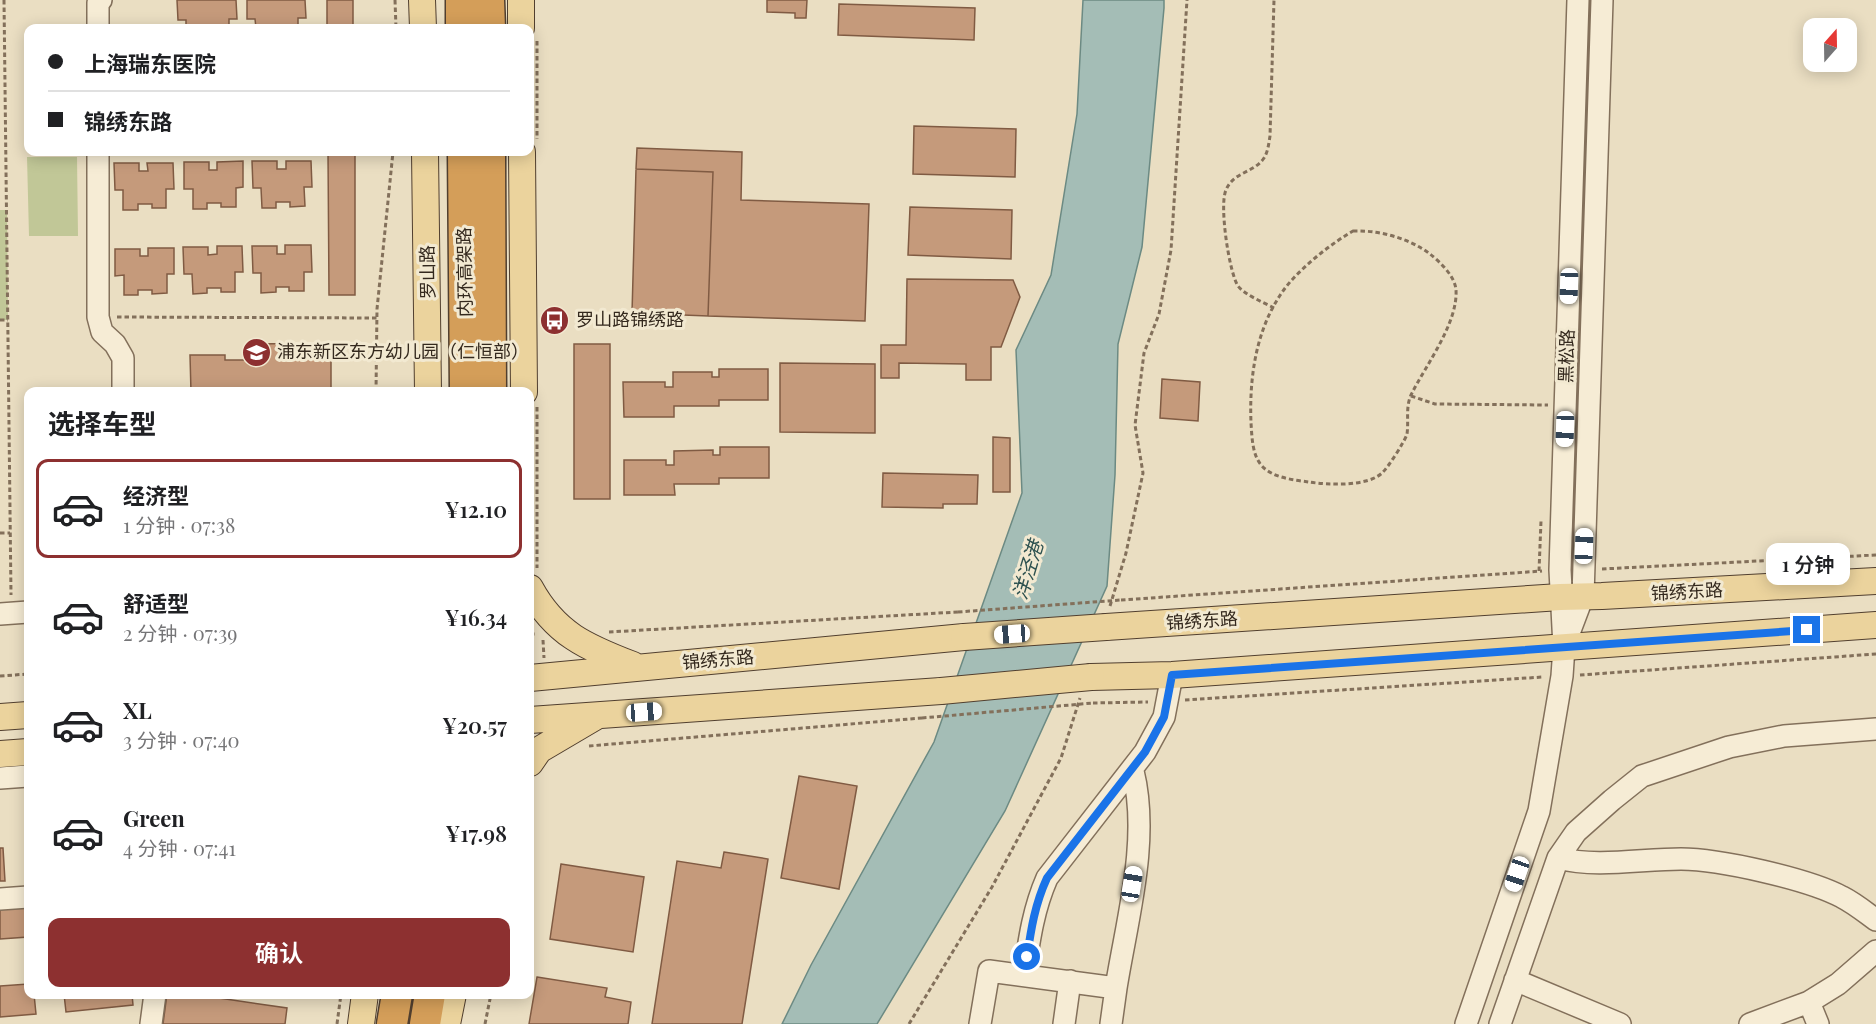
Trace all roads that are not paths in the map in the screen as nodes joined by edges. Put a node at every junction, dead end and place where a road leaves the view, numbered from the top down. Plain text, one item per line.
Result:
1 (101, 0) edge
2 (422, 0) edge
3 (461, 0) edge
4 (489, 0) edge
5 (521, 0) edge
6 (1578, 0) edge
7 (1602, 0) edge
8 (98, 24) edge
9 (423, 24) edge
10 (461, 24) edge
11 (490, 24) edge
12 (521, 24) edge
13 (98, 156) edge
14 (425, 156) edge
15 (463, 156) edge
16 (490, 156) edge
17 (522, 156) edge
18 (123, 387) edge
19 (428, 387) edge
20 (465, 387) edge
21 (491, 387) edge
22 (524, 387) edge
23 (1876, 581) edge
24 (534, 596) edge
25 (1571, 597) junction
26 (1876, 625) edge
27 (1564, 647) junction
28 (639, 668) junction
29 (1172, 675) junction
30 (534, 678) edge
31 (24, 715) edge
32 (598, 715) junction
33 (0, 717) edge
34 (534, 720) edge
35 (1876, 729) edge
36 (24, 752) edge
37 (0, 754) edge
38 (534, 757) edge
39 (1133, 771) junction
40 (24, 776) edge
41 (0, 778) edge
42 (1558, 858) junction
43 (24, 897) edge
44 (0, 899) edge
45 (1876, 920) edge
46 (1876, 951) edge
47 (1024, 975) junction
48 (1515, 980) junction
49 (1070, 981) junction
50 (1116, 988) junction
51 (154, 999) edge
52 (364, 999) edge
53 (396, 999) edge
54 (429, 999) edge
55 (452, 999) edge
56 (1809, 1002) junction
57 (151, 1024) edge
58 (361, 1024) edge
59 (392, 1024) edge
60 (425, 1024) edge
61 (447, 1024) edge
62 (980, 1024) edge
63 (1064, 1024) edge
64 (1111, 1024) edge
65 (1466, 1024) edge
66 (1500, 1024) edge
67 (1620, 1024) edge
68 (1750, 1024) edge
69 (1818, 1024) edge

1 - 8 street
2 - 9 main road
3 - 10 highway
4 - 11 highway
5 - 12 main road
6 - 25 street, 黑松路
7 - 25 street
13 - 18 street
14 - 19 main road, 罗山路
15 - 20 highway, 内环高架路
16 - 21 highway, 内环高架路
17 - 22 main road
23 - 25 main road, 锦绣东路
24 - 28 main road
25 - 27 street
25 - 28 main road, 锦绣东路, bridge
26 - 27 main road
27 - 29 main road
27 - 65 street
28 - 30 main road, 锦绣东路
29 - 32 main road, bridge
29 - 39 street
31 - 33 main road
32 - 34 main road
32 - 38 main road
35 - 42 street
36 - 37 main road
39 - 47 street
39 - 50 street
40 - 41 street
42 - 45 street
42 - 48 street
43 - 44 street
46 - 56 street
47 - 49 street
47 - 62 street
48 - 66 street
48 - 67 street
49 - 50 street
49 - 63 street
50 - 64 street
51 - 57 street
52 - 58 main road
53 - 59 highway
54 - 60 highway
55 - 61 main road
56 - 68 street
56 - 69 street

